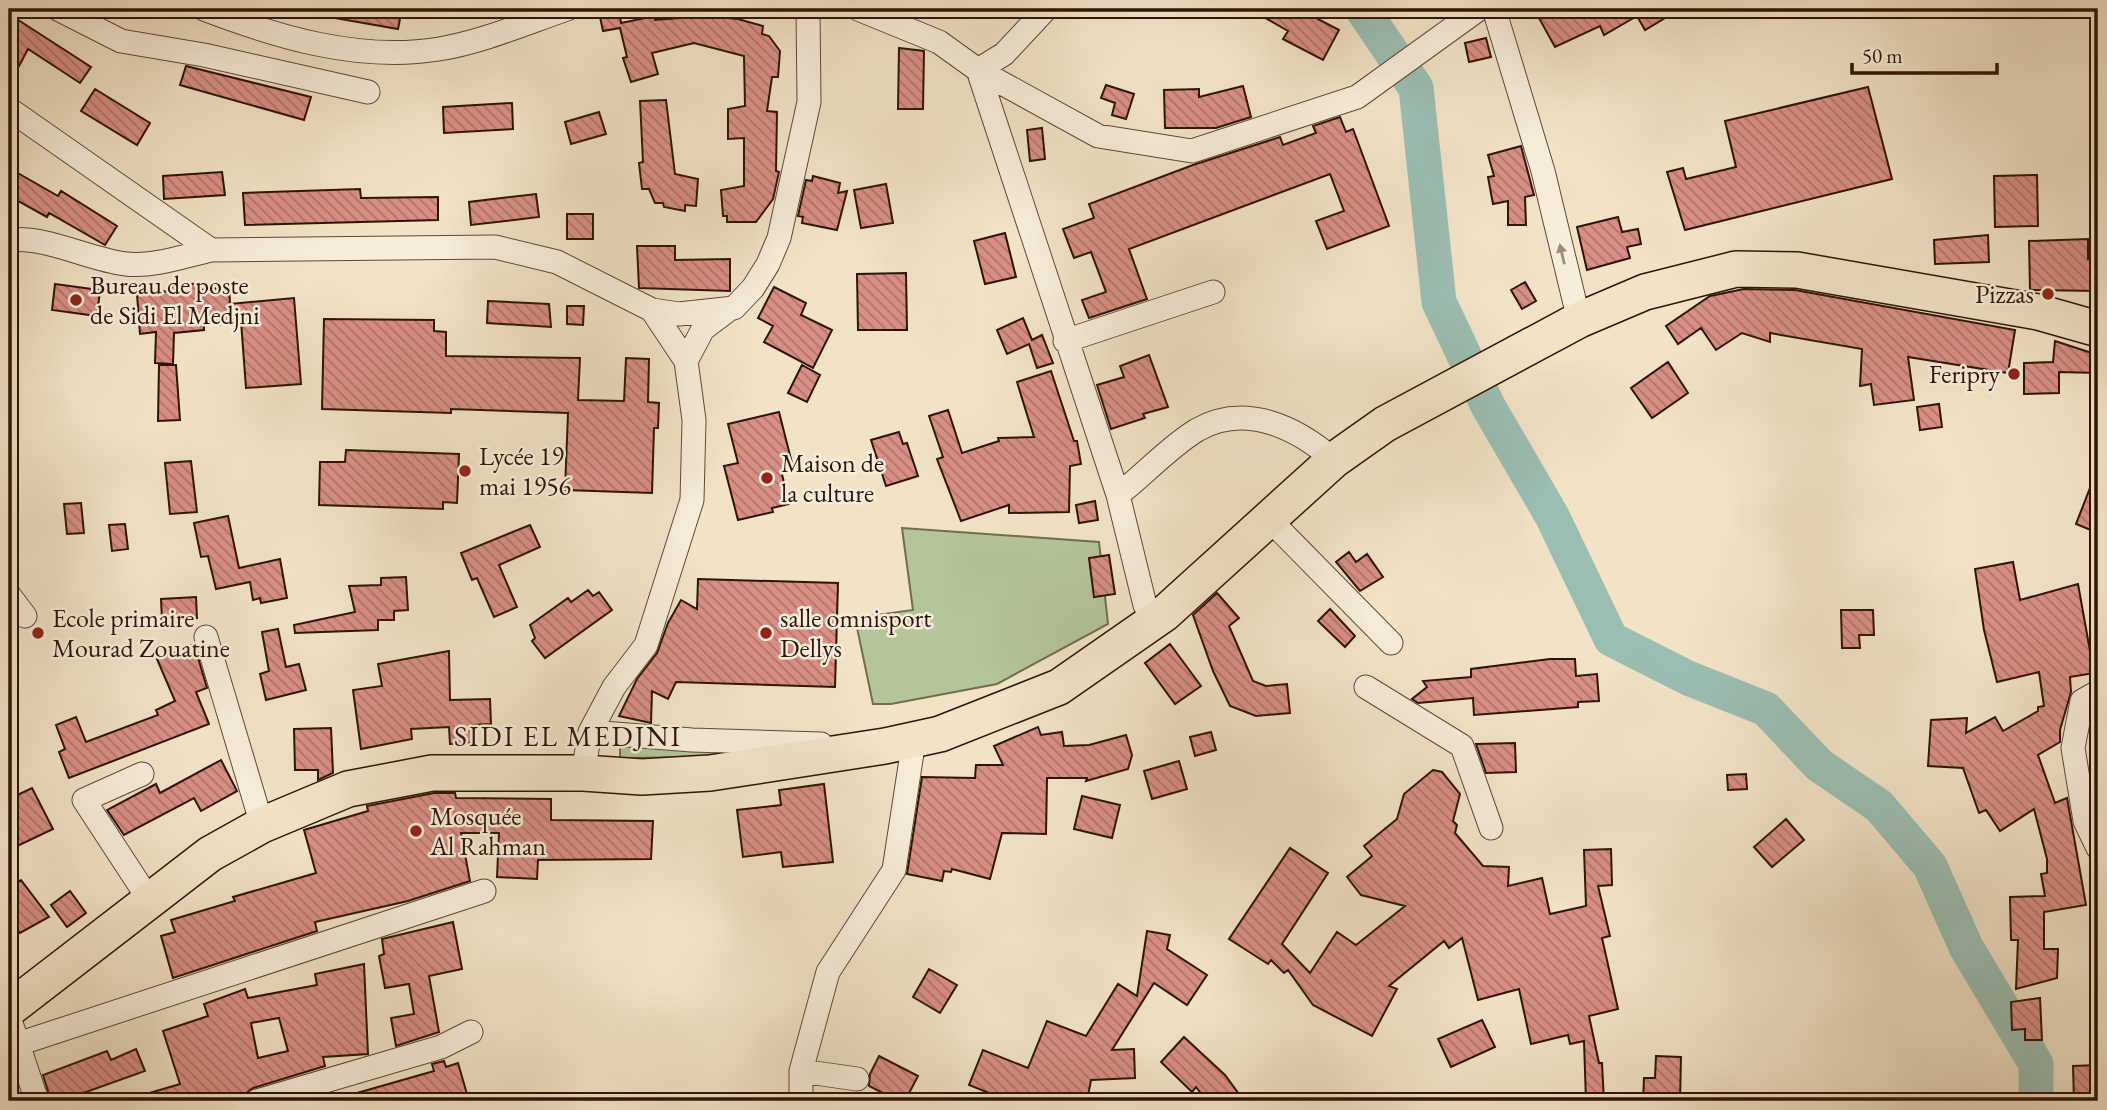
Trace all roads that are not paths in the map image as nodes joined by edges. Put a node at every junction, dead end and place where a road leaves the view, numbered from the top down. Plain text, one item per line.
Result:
1 (58, 9) edge
2 (204, 9) edge
3 (567, 9) edge
4 (808, 9) edge
5 (858, 9) edge
6 (1046, 9) edge
7 (1479, 9) edge
8 (1494, 9) edge
9 (978, 70) junction
10 (368, 92) dead end
11 (12, 117) edge
12 (9, 240) edge
13 (211, 250) junction
14 (1213, 292) dead end
15 (734, 308) junction
16 (652, 310) junction
17 (1578, 320) junction
18 (2098, 329) edge
19 (1065, 341) junction
20 (686, 361) junction
21 (1334, 460) junction
22 (1118, 495) junction
23 (1269, 519) junction
24 (9, 595) edge
25 (25, 616) dead end
26 (1154, 621) junction
27 (206, 637) dead end
28 (1391, 643) dead end
29 (1366, 687) dead end
30 (2098, 692) edge
31 (590, 732) junction
32 (899, 743) junction
33 (583, 773) junction
34 (142, 774) dead end
35 (262, 825) junction
36 (1491, 828) dead end
37 (2098, 848) edge
38 (484, 891) dead end
39 (150, 901) junction
40 (9, 1009) edge
41 (9, 1017) edge
42 (471, 1032) dead end
43 (18, 1044) junction
44 (801, 1071) junction
45 (857, 1079) dead end
46 (37, 1101) edge
47 (257, 1101) edge
48 (801, 1101) edge

1 - 10 street
2 - 3 street
4 - 15 street
5 - 9 street
6 - 9 street
7 - 9 street
17 -> 8 street
9 - 19 street
11 - 13 street
12 - 13 street
13 - 16 street
14 - 19 street
15 - 16 street
15 - 20 street
16 - 20 street
17 - 18 main road
17 - 21 main road
19 - 22 street
20 - 31 street
21 - 22 street
21 - 23 main road
22 - 26 street
23 - 26 main road
23 - 28 street
24 - 25 street
26 - 32 main road
27 - 35 street
29 - 36 street
30 - 37 street
31 - 32 street
31 - 33 street
32 - 33 main road
32 - 44 street
33 - 35 main road
34 - 39 street
35 - 39 main road
38 - 43 street
39 - 40 main road
41 - 43 street
42 - 47 street
43 - 46 street
44 - 45 street
44 - 48 street

